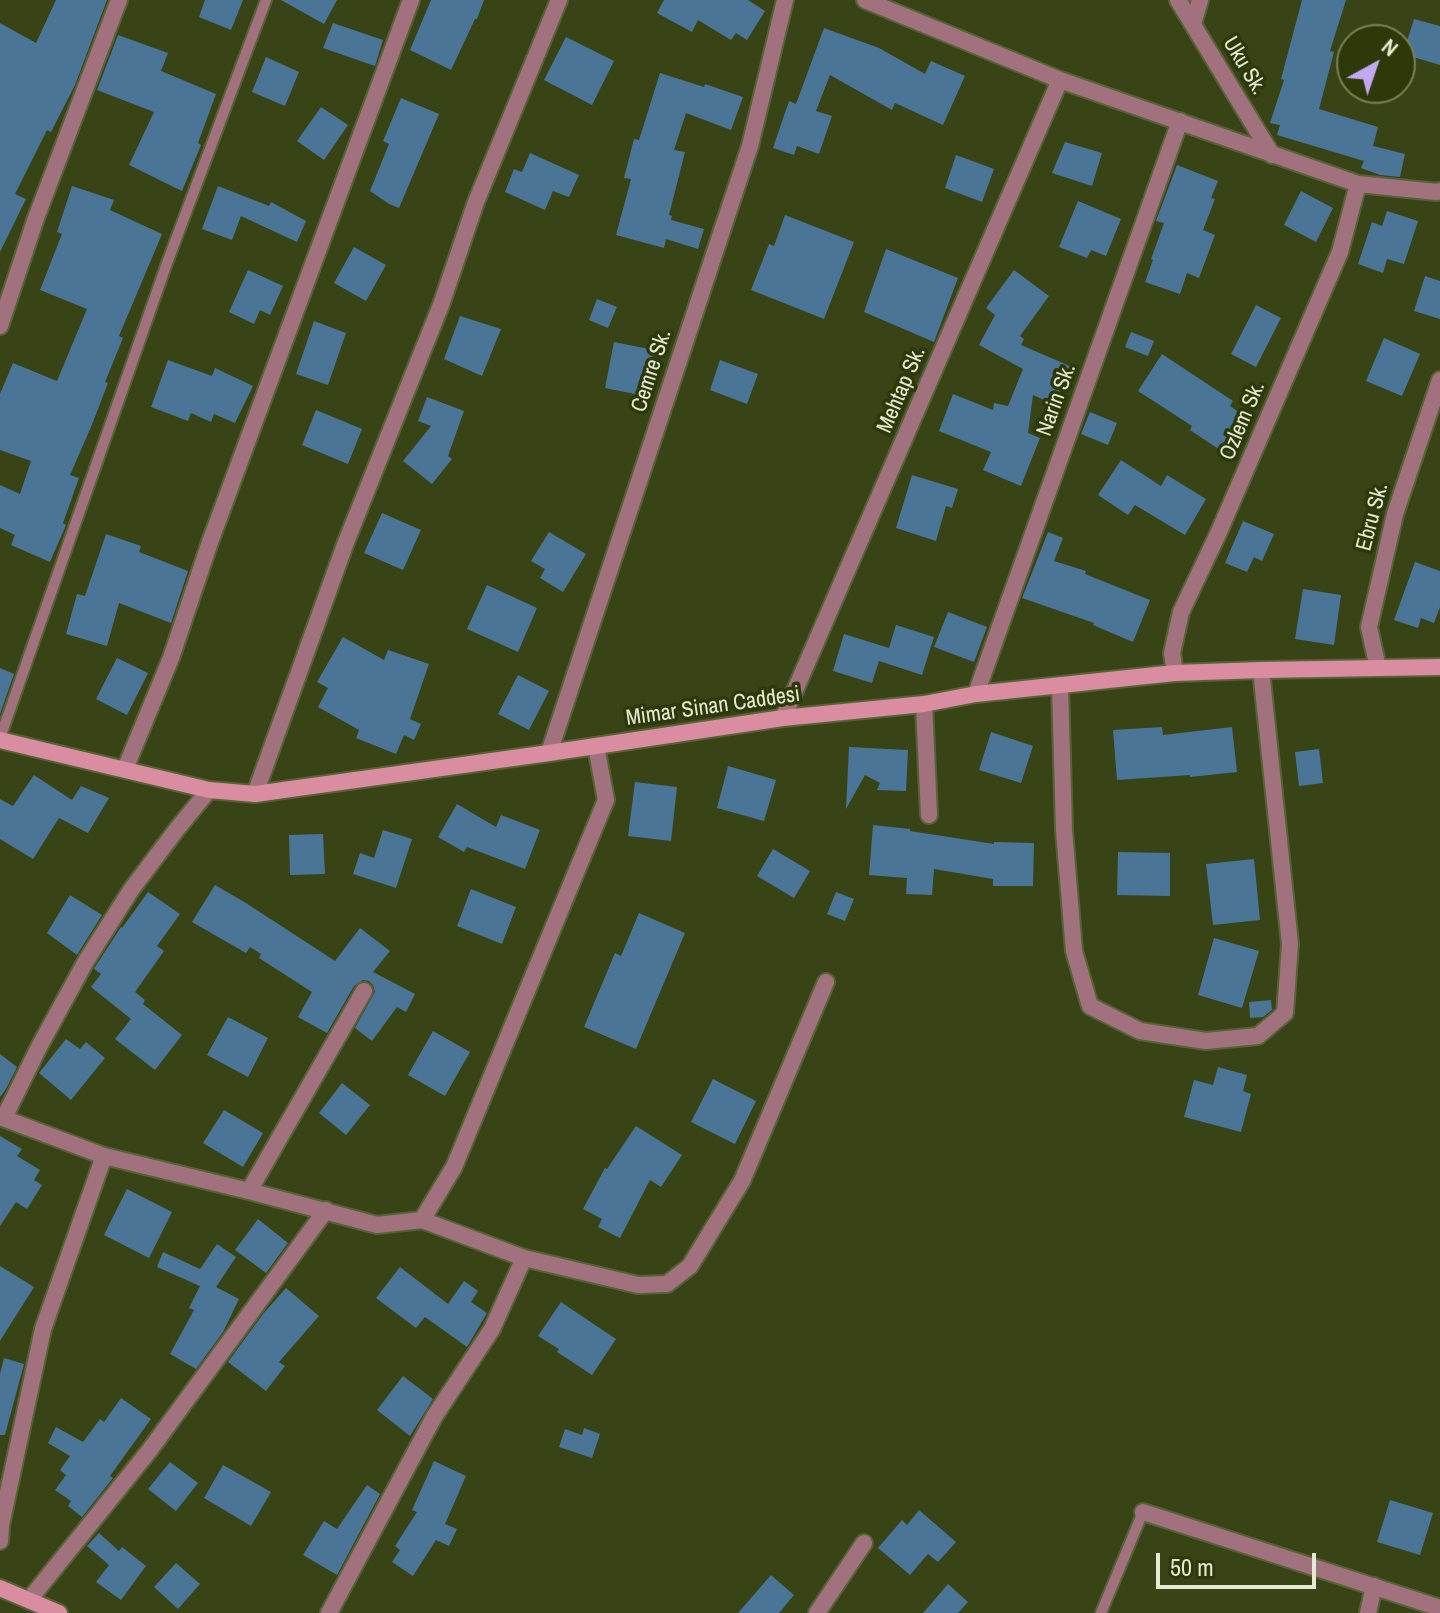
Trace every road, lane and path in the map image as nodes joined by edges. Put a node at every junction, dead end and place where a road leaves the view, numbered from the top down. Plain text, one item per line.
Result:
1 (119, 0) edge
2 (266, 0) edge
3 (411, 0) edge
4 (559, 0) edge
5 (785, 0) edge
6 (865, 0) edge
7 (1178, 0) edge
8 (1200, 0) edge
9 (1193, 24) junction
10 (1060, 80) junction
11 (1180, 121) junction
12 (1272, 155) junction
13 (1358, 184) junction
14 (1440, 191) edge
15 (0, 326) edge
16 (1440, 380) edge
17 (1440, 667) edge
18 (1378, 668) junction
19 (1261, 670) junction
20 (1175, 673) junction
21 (1060, 686) junction
22 (976, 694) junction
23 (924, 704) junction
24 (783, 718) junction
25 (0, 739) edge
26 (596, 746) junction
27 (549, 753) junction
28 (125, 769) junction
29 (209, 790) junction
30 (255, 794) junction
31 (929, 815) dead end
32 (826, 982) dead end
33 (364, 991) dead end
34 (2, 1118) edge
35 (104, 1156) junction
36 (249, 1191) junction
37 (326, 1210) junction
38 (422, 1220) junction
39 (524, 1258) junction
40 (1143, 1512) joint
41 (0, 1541) edge
42 (864, 1543) dead end
43 (1374, 1586) junction
44 (0, 1588) edge
45 (29, 1600) junction
46 (1440, 1608) edge
47 (59, 1613) edge
48 (329, 1613) edge
49 (817, 1613) edge
50 (1101, 1613) edge
51 (1368, 1613) edge

1 - 15 street
2 - 25 lane
3 - 28 street
4 - 30 street
5 - 27 street, Cemre Sk.
6 - 10 street
7 - 9 street, Uku Sk.
8 - 9 street
9 - 12 street, Uku Sk.
10 - 11 street
10 - 24 street, Mehtap Sk.
11 - 12 street
11 - 22 street, Narin Sk.
12 - 13 street
13 - 14 street
13 - 20 street, Ozlem Sk.
16 - 18 street, Ebru Sk.
17 - 18 street, Mimar Sinan Caddesi
18 - 19 street, Mimar Sinan Caddesi
19 - 20 street, Mimar Sinan Caddesi
19 - 21 street
20 - 21 street, Mimar Sinan Caddesi
21 - 22 street, Mimar Sinan Caddesi
22 - 23 street, Mimar Sinan Caddesi
23 - 24 street, Mimar Sinan Caddesi
23 - 31 street
24 - 26 street, Mimar Sinan Caddesi
25 - 28 street, Mimar Sinan Caddesi
26 - 27 street, Mimar Sinan Caddesi
26 - 38 street
27 - 30 street, Mimar Sinan Caddesi
28 - 29 street, Mimar Sinan Caddesi
29 - 30 street, Mimar Sinan Caddesi
29 - 34 street
32 - 39 street
33 - 36 street
34 - 35 street
35 - 36 street
35 - 41 street
36 - 37 street
37 - 38 street
37 - 45 street
38 - 39 street
39 - 48 street
40 - 43 street
40 - 50 lane
42 - 49 street
43 - 46 street
43 - 51 street
44 - 45 street
45 - 47 street

